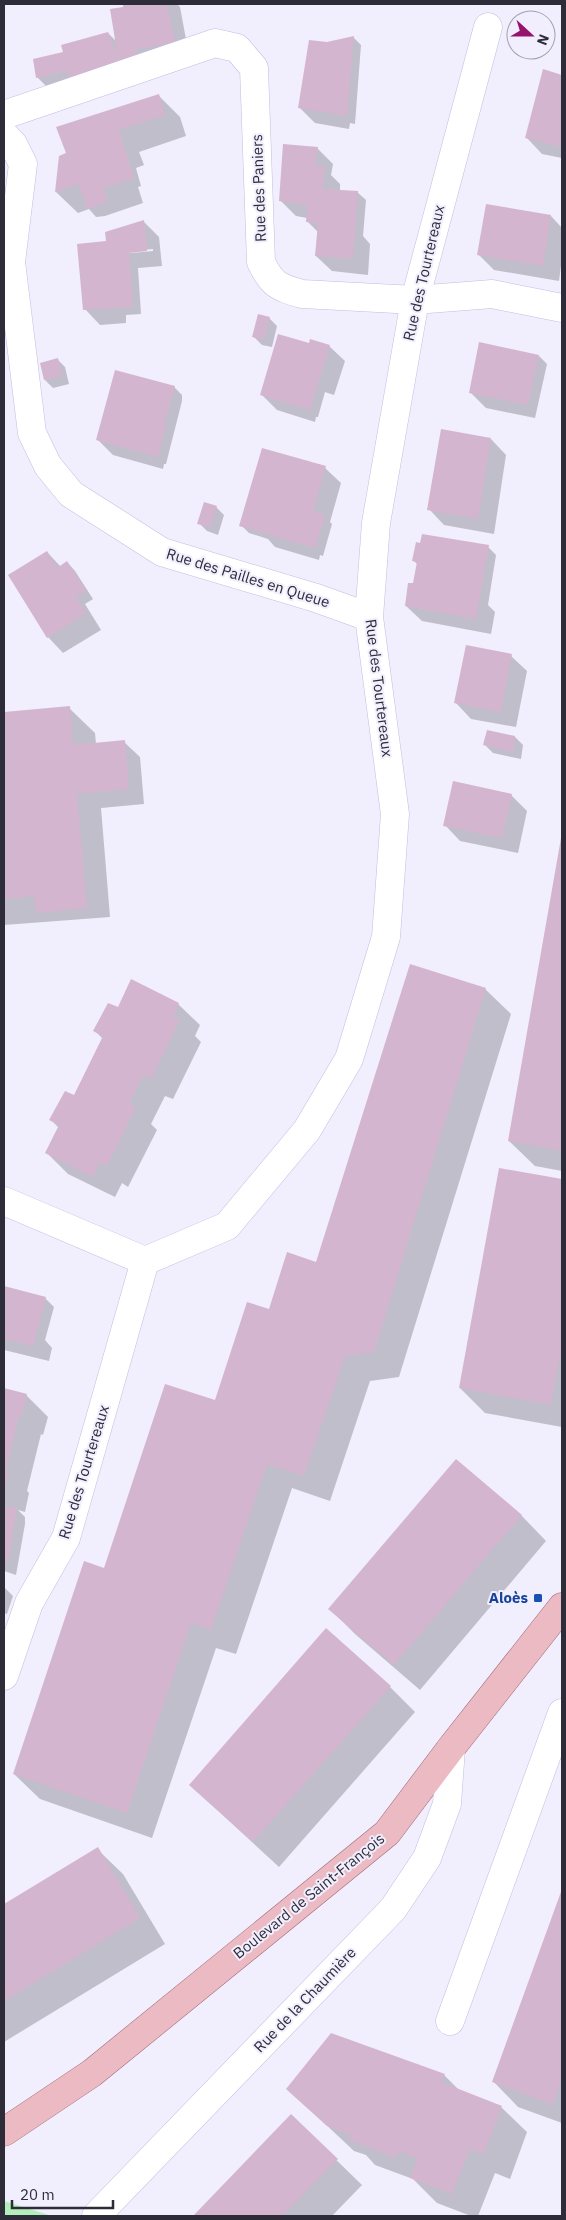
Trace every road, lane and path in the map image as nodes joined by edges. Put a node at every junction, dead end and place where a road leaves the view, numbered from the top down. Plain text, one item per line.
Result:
1 (488, 27) dead end
2 (4, 115) edge
3 (4, 135) edge
4 (415, 300) junction
5 (562, 308) edge
6 (369, 617) junction
7 (4, 1201) edge
8 (145, 1261) junction
9 (562, 1607) edge
10 (4, 1676) edge
11 (562, 1713) edge
12 (451, 1748) junction
13 (450, 2021) dead end
14 (4, 2132) edge
15 (96, 2216) edge

1 - 4 street, Rue des Tourtereaux
2 - 4 street, Rue des Paniers
3 - 6 street, Rue des Pailles en Queue
4 - 5 street, Rue des Paniers
4 - 6 street, Rue des Tourtereaux
6 - 8 street, Rue des Tourtereaux
7 - 8 street
8 - 10 street, Rue des Tourtereaux
9 - 12 main road, Boulevard de Saint-François
11 - 13 street
12 - 14 main road, Boulevard de Saint-François
12 - 15 street, Rue de la Chaumière

